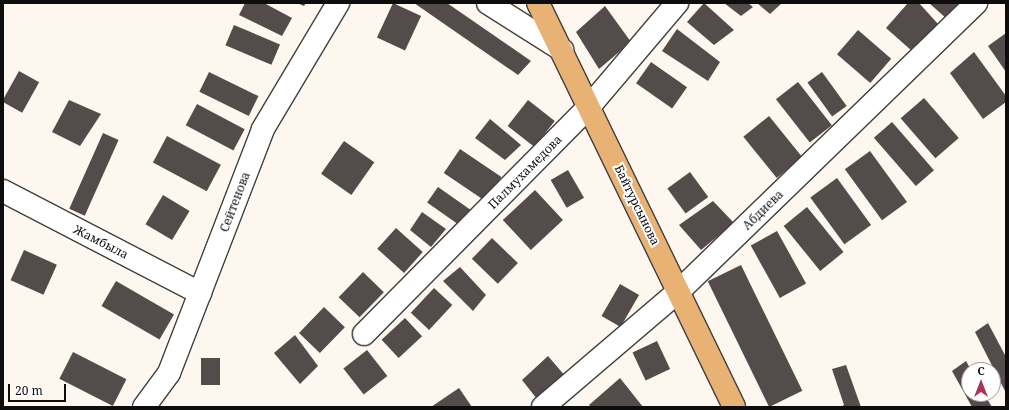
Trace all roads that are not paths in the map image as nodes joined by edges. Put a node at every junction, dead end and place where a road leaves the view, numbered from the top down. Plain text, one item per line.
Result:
1 (338, 3) edge
2 (488, 3) edge
3 (538, 3) edge
4 (677, 3) edge
5 (976, 3) edge
6 (562, 50) junction
7 (588, 108) junction
8 (3, 191) edge
9 (679, 291) junction
10 (200, 293) junction
11 (364, 334) dead end
12 (144, 407) edge
13 (543, 407) edge
14 (734, 407) edge

1 - 10 street, Сейтенова
2 - 6 street
3 - 6 main road, Байтурсынова
4 - 7 street, Палмухамедова
5 - 9 street, Абдиева
6 - 7 main road, Байтурсынова
7 - 9 main road, Байтурсынова
7 - 11 street, Палмухамедова
8 - 10 street, Жамбыла
9 - 13 street, Абдиева
9 - 14 main road, Байтурсынова
10 - 12 street, Сейтенова

